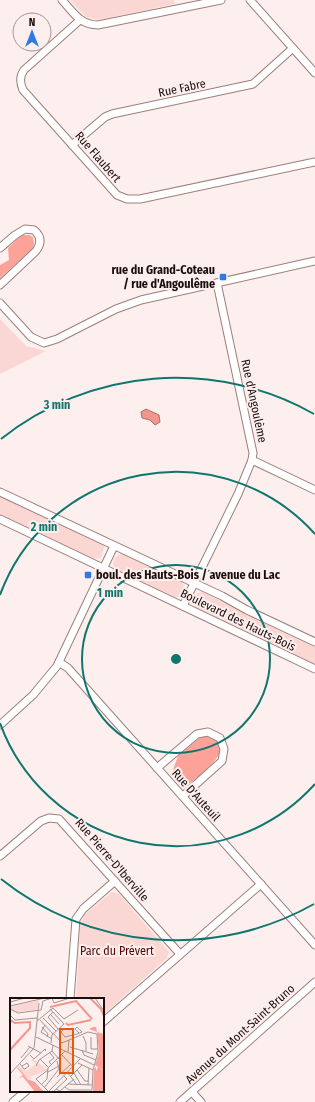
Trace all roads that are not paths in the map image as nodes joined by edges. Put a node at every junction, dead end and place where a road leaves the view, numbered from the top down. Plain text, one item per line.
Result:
1 (62, 0) edge
2 (221, 0) edge
3 (250, 0) edge
4 (80, 20) junction
5 (293, 48) junction
6 (315, 73) edge
7 (72, 145) junction
8 (315, 162) edge
9 (0, 248) edge
10 (315, 262) edge
11 (217, 283) junction
12 (0, 285) edge
13 (0, 304) edge
14 (252, 460) junction
15 (315, 490) edge
16 (0, 492) edge
17 (0, 519) edge
18 (114, 546) junction
19 (104, 569) junction
20 (194, 583) junction
21 (184, 606) junction
22 (315, 642) edge
23 (59, 662) junction
24 (315, 669) edge
25 (0, 725) edge
26 (158, 768) junction
27 (183, 796) junction
28 (0, 856) edge
29 (115, 881) junction
30 (261, 884) junction
31 (315, 945) edge
32 (180, 954) junction
33 (315, 982) edge
34 (70, 998) edge
35 (104, 1021) edge
36 (25, 1092) edge
37 (192, 1092) junction
38 (13, 1102) edge
39 (180, 1102) edge
40 (201, 1102) edge

1 - 4 street
2 - 4 street
3 - 5 street
4 - 7 street, Rue Flaubert
5 - 6 street
5 - 7 street, Rue Fabre
7 - 8 street, Rue Flaubert
9 - 12 street
10 - 11 street
11 - 13 street
11 - 14 street, Rue d'Angoulème
14 - 15 street
14 - 20 street, Rue d'Angoulème
16 - 18 street, Boulevard des Hauts-Bois
17 - 19 street, Boulevard des Hauts-Bois
18 - 19 street
18 - 20 street, Boulevard des Hauts-Bois
19 - 21 street, Boulevard des Hauts-Bois
19 - 23 street
20 - 21 street, Rue d'Angoulème
20 - 22 street, Boulevard des Hauts-Bois
21 - 24 street, Boulevard des Hauts-Bois
23 - 25 street
23 - 26 street, Rue D'Auteuil
26 - 27 street, Rue D'Auteuil
26 - 27 street
27 - 30 street, Rue D'Auteuil
28 - 29 street, Rue Pierre-D'Iberville
29 - 32 street, Rue Pierre-D'Iberville
29 - 34 street
30 - 31 street, Rue D'Auteuil
30 - 32 street
32 - 35 street
33 - 37 street, Avenue du Mont-Saint-Bruno
36 - 38 street
37 - 39 street, Avenue du Mont-Saint-Bruno
37 - 40 street

